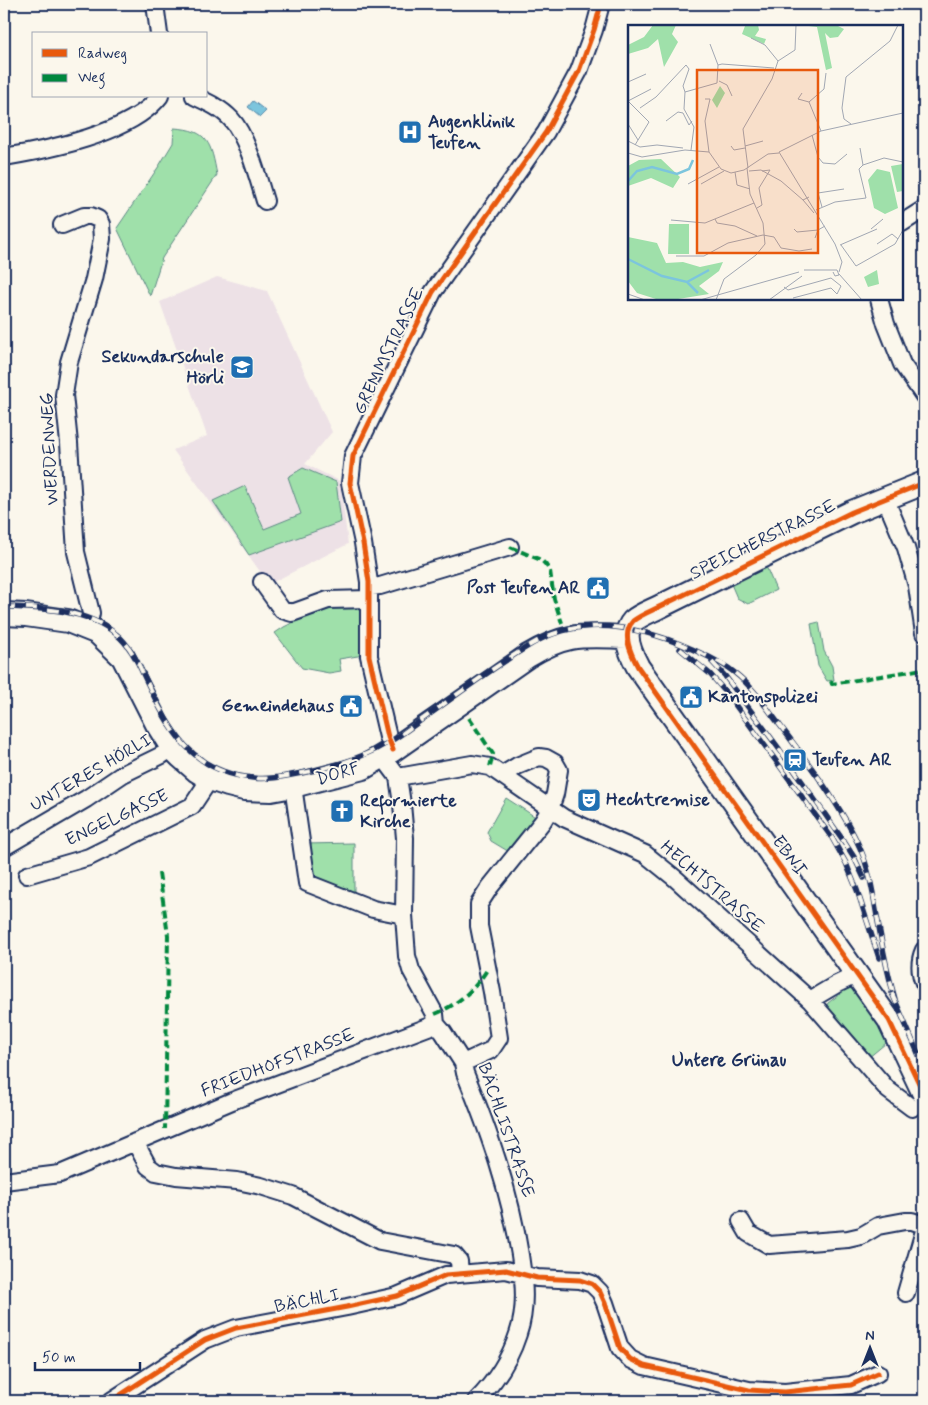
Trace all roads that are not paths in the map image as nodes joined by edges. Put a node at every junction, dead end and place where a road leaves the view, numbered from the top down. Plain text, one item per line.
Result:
1 (155, 4) edge
2 (601, 4) edge
3 (160, 32) edge
4 (158, 98) edge
5 (198, 98) edge
6 (4, 157) edge
7 (265, 201) dead end
8 (924, 209) edge
9 (903, 222) edge
10 (62, 225) dead end
11 (879, 300) edge
12 (924, 396) edge
13 (924, 482) edge
14 (885, 498) junction
15 (510, 547) dead end
16 (262, 582) dead end
17 (369, 593) junction
18 (4, 614) edge
19 (91, 630) junction
20 (924, 633) edge
21 (627, 637) junction
22 (172, 748) junction
23 (388, 754) junction
24 (502, 775) junction
25 (398, 777) junction
26 (210, 779) junction
27 (294, 786) junction
28 (550, 809) junction
29 (4, 847) edge
30 (27, 874) dead end
31 (404, 915) junction
32 (924, 950) edge
33 (856, 975) junction
34 (924, 983) edge
35 (810, 1000) junction
36 (436, 1024) junction
37 (463, 1063) junction
38 (919, 1069) edge
39 (918, 1101) edge
40 (135, 1142) junction
41 (4, 1181) edge
42 (741, 1221) dead end
43 (924, 1225) edge
44 (924, 1231) edge
45 (460, 1274) junction
46 (522, 1274) junction
47 (906, 1293) dead end
48 (878, 1373) dead end
49 (111, 1401) edge
50 (476, 1401) edge

1 - 3 street
2 - 17 street, GREMMSTRASSE
4 - 6 street
5 - 7 street
8 - 9 street
10 - 19 street, WERDENWEG
11 - 12 street
13 - 14 main road, SPEICHERSTRASSE
14 - 20 street
14 - 21 main road, SPEICHERSTRASSE
15 - 17 street
16 - 17 street
17 - 23 street, GREMMSTRASSE
18 - 19 main road
19 - 22 main road, DORF
21 - 23 main road, DORF
21 - 33 main road, EBNI
22 - 26 main road, DORF
22 - 29 street, UNTERES HÖRLI
23 - 25 street, BÄCHLISTRASSE
23 - 27 main road, DORF
24 - 25 street, HECHTSTRASSE
24 - 28 street, HECHTSTRASSE
24 - 28 street
25 - 31 street, BÄCHLISTRASSE
26 - 27 main road, DORF
26 - 30 street, ENGELGASSE
27 - 31 street
28 - 35 street, HECHTSTRASSE
28 - 37 street
31 - 36 street, BÄCHLISTRASSE
32 - 34 street
33 - 35 street
33 - 38 main road, EBNI
35 - 39 street, HECHTSTRASSE
36 - 37 street, BÄCHLISTRASSE
36 - 40 street, FRIEDHOFSTRASSE
37 - 46 street, BÄCHLISTRASSE
38 - 39 main road, EBNI
40 - 41 street
40 - 45 street
42 - 43 street
44 - 47 street
45 - 46 street, BÄCHLI
45 - 49 street, BÄCHLI
46 - 48 street, BÄCHLI
46 - 50 street, BÄCHLISTRASSE

